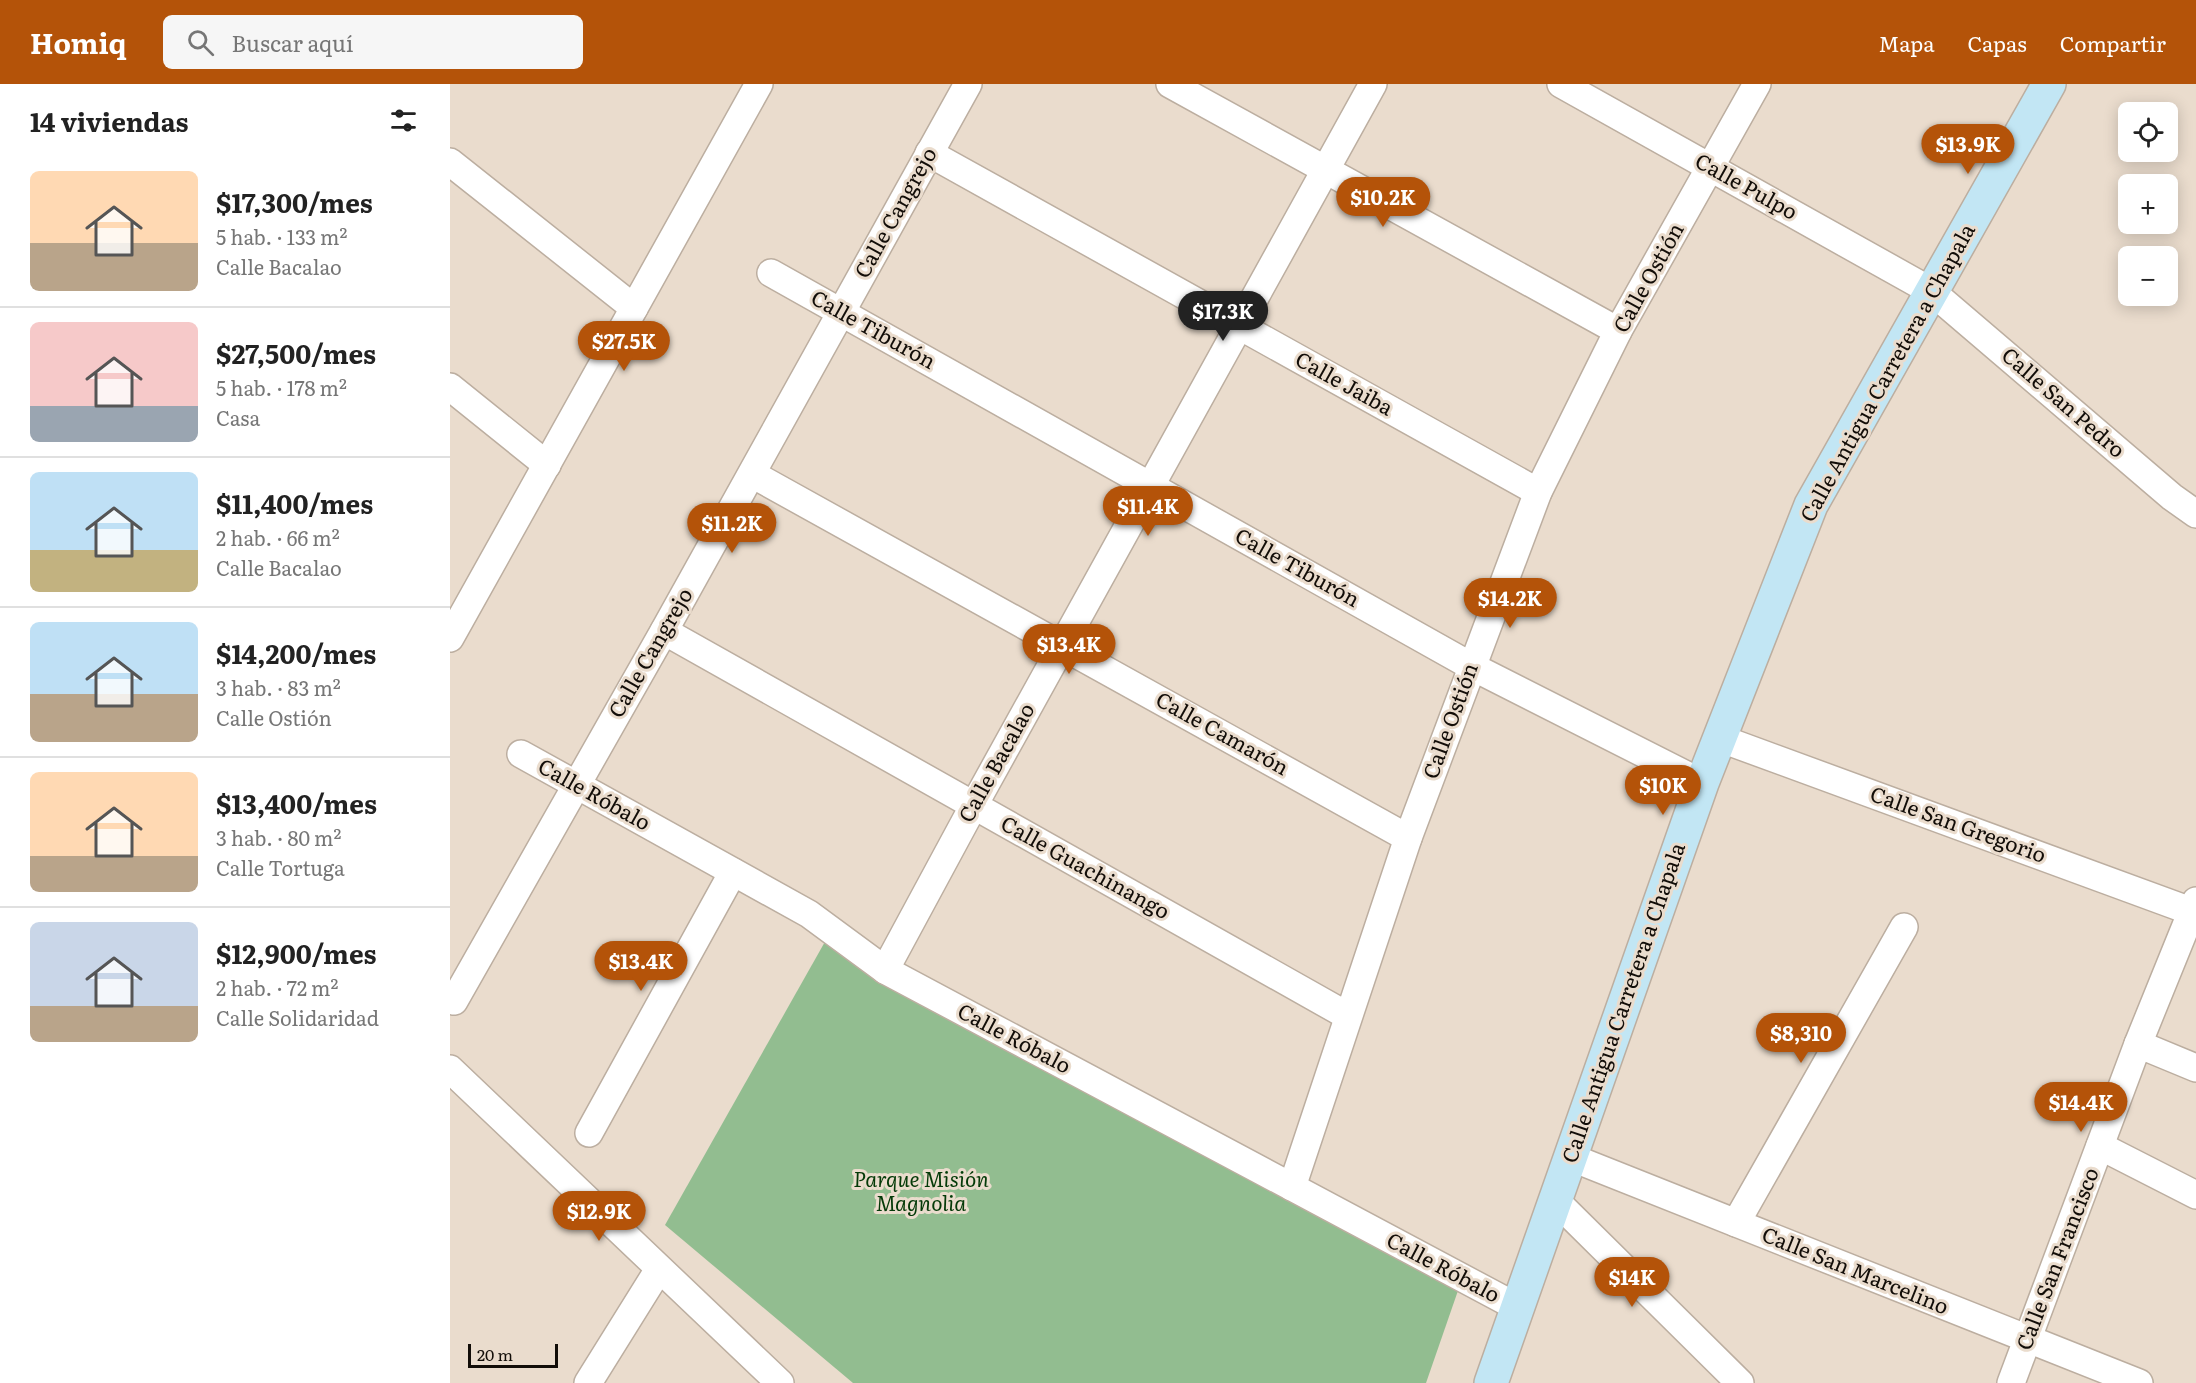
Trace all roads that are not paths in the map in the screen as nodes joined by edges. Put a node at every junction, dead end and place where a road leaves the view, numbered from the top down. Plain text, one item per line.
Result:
1 (759, 84) edge
2 (968, 84) edge
3 (1170, 84) edge
4 (1373, 84) edge
5 (1561, 84) edge
6 (1757, 84) edge
7 (2049, 84) edge
8 (929, 153) junction
9 (450, 162) edge
10 (1711, 168) junction
11 (1325, 170) junction
12 (771, 273) dead end
13 (1931, 291) junction
14 (634, 308) junction
15 (841, 312) junction
16 (1239, 326) junction
17 (1618, 332) junction
18 (450, 387) edge
19 (547, 465) junction
20 (752, 474) junction
21 (1150, 486) junction
22 (1538, 492) junction
23 (2196, 514) edge
24 (454, 622) edge
25 (664, 631) junction
26 (1062, 646) junction
27 (1471, 666) junction
28 (1719, 738) junction
29 (521, 754) dead end
30 (1702, 783) junction
31 (576, 785) junction
32 (974, 805) junction
33 (1408, 838) junction
34 (733, 872) junction
35 (2194, 908) edge
36 (1904, 927) dead end
37 (885, 970) junction
38 (454, 1000) dead end
39 (1348, 1016) junction
40 (2138, 1044) junction
41 (2196, 1068) edge
42 (450, 1069) edge
43 (589, 1133) dead end
44 (2100, 1146) junction
45 (1570, 1157) junction
46 (1292, 1187) junction
47 (2196, 1194) edge
48 (1555, 1200) junction
49 (1736, 1223) junction
50 (659, 1269) junction
51 (1517, 1307) junction
52 (2027, 1340) junction
53 (588, 1383) edge
54 (780, 1383) edge
55 (1491, 1383) edge
56 (1740, 1383) edge
57 (2011, 1383) edge
58 (2139, 1383) edge

1 - 14 street
2 - 8 street, Calle Cangrejo
3 - 11 street
4 - 11 street, Calle Bacalao
5 - 10 street, Calle Pulpo
6 - 10 street, Calle Ostión
7 - 13 main road, Calle Antigua Carretera a Chapala
8 - 15 street, Calle Cangrejo
8 - 16 street, Calle Jaiba
9 - 14 street
10 - 13 street, Calle Pulpo
10 - 17 street, Calle Ostión
11 - 16 street, Calle Bacalao
11 - 17 street
12 - 15 street, Calle Tiburón
13 - 23 street, Calle San Pedro
13 - 28 main road, Calle Antigua Carretera a Chapala
14 - 19 street
15 - 20 street, Calle Cangrejo
15 - 21 street, Calle Tiburón
16 - 21 street, Calle Bacalao
16 - 22 street, Calle Jaiba
17 - 22 street, Calle Ostión
18 - 19 street
19 - 24 street
20 - 25 street, Calle Cangrejo
20 - 26 street, Calle Camarón
21 - 26 street, Calle Bacalao
21 - 27 street, Calle Tiburón
22 - 27 street, Calle Ostión
25 - 31 street, Calle Cangrejo
25 - 32 street, Calle Guachinango
26 - 32 street, Calle Bacalao
26 - 33 street, Calle Camarón
27 - 30 street, Calle Tiburón
27 - 33 street, Calle Ostión
28 - 30 main road, Calle Antigua Carretera a Chapala
28 - 35 street, Calle San Gregorio
29 - 31 street, Calle Róbalo
30 - 45 main road, Calle Antigua Carretera a Chapala
31 - 34 street, Calle Róbalo
31 - 38 street, Calle Cangrejo
32 - 37 street, Calle Bacalao
32 - 39 street, Calle Guachinango
33 - 39 street, Calle Ostión
34 - 37 street, Calle Róbalo
34 - 43 street
35 - 40 street, Calle San Francisco
36 - 49 street
37 - 46 street, Calle Róbalo
39 - 46 street, Calle Ostión
40 - 41 street
40 - 44 street, Calle San Francisco
42 - 50 street
44 - 47 street
44 - 52 street, Calle San Francisco
45 - 48 main road, Calle Antigua Carretera a Chapala
45 - 49 street, Calle San Marcelino
46 - 51 street, Calle Róbalo
48 - 51 main road, Calle Antigua Carretera a Chapala
48 - 56 street
49 - 52 street, Calle San Marcelino
50 - 53 street
50 - 54 street
51 - 55 main road, Calle Antigua Carretera a Chapala
52 - 57 street, Calle San Francisco
52 - 58 street, Calle San Marcelino

